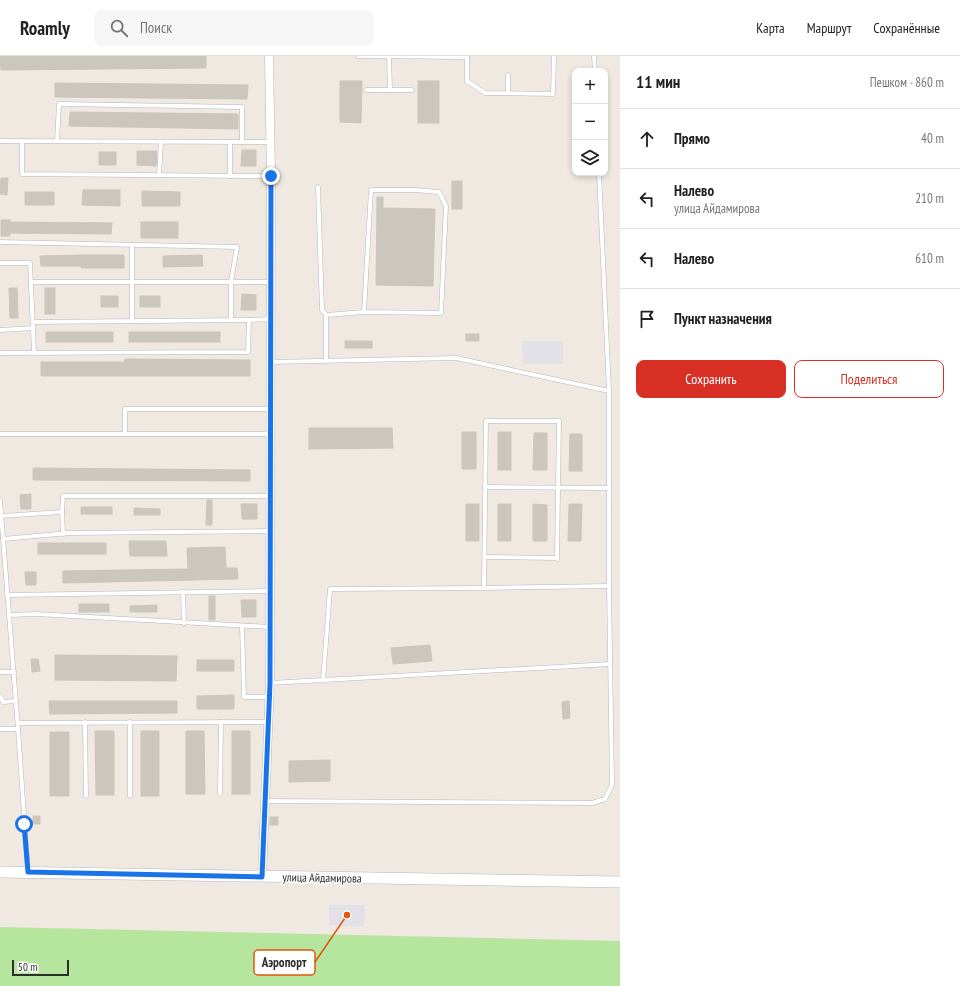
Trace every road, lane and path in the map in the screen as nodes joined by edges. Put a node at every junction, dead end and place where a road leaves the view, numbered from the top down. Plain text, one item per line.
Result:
1 (269, 56) edge
2 (358, 56) edge
3 (389, 56) edge
4 (429, 56) edge
5 (554, 56) edge
6 (594, 56) edge
7 (467, 57) edge
8 (595, 68) edge
9 (508, 75) dead end
10 (366, 90) dead end
11 (390, 90) junction
12 (412, 90) dead end
13 (508, 93) junction
14 (0, 141) edge
15 (22, 141) junction
16 (57, 141) junction
17 (161, 142) junction
18 (230, 142) junction
19 (242, 142) junction
20 (270, 142) junction
21 (159, 175) junction
22 (230, 176) junction
23 (271, 176) junction
24 (599, 176) edge
25 (318, 187) dead end
26 (0, 242) edge
27 (132, 245) junction
28 (0, 263) edge
29 (31, 282) junction
30 (132, 282) junction
31 (231, 282) junction
32 (271, 282) junction
33 (364, 312) junction
34 (326, 315) junction
35 (271, 319) junction
36 (231, 320) junction
37 (249, 320) junction
38 (132, 321) junction
39 (33, 322) junction
40 (34, 328) junction
41 (0, 330) edge
42 (0, 352) edge
43 (34, 352) junction
44 (326, 361) junction
45 (271, 362) junction
46 (609, 391) junction
47 (271, 409) junction
48 (0, 434) edge
49 (125, 434) junction
50 (271, 434) junction
51 (485, 487) junction
52 (558, 488) junction
53 (609, 488) junction
54 (271, 496) junction
55 (0, 500) edge
56 (62, 512) junction
57 (1, 516) junction
58 (271, 531) junction
59 (63, 534) junction
60 (3, 539) junction
61 (485, 557) junction
62 (609, 586) junction
63 (484, 588) junction
64 (271, 591) junction
65 (183, 592) junction
66 (8, 595) junction
67 (9, 614) junction
68 (184, 622) junction
69 (242, 626) junction
70 (270, 627) junction
71 (610, 664) junction
72 (0, 672) edge
73 (14, 672) junction
74 (323, 681) junction
75 (270, 683) junction
76 (0, 696) edge
77 (270, 697) junction
78 (16, 702) junction
79 (85, 722) junction
80 (130, 722) junction
81 (221, 722) junction
82 (268, 722) junction
83 (18, 723) junction
84 (18, 728) junction
85 (0, 729) edge
86 (220, 794) dead end
87 (86, 796) dead end
88 (130, 796) dead end
89 (265, 801) junction
90 (0, 872) edge
91 (28, 872) junction
92 (262, 877) junction
93 (620, 882) edge

1 - 20 street
2 - 3 lane
3 - 4 lane
3 - 11 lane
4 - 7 lane
5 - 13 lane
6 - 8 lane
7 - 13 lane
9 - 13 lane
10 - 11 lane
11 - 12 lane
14 - 15 lane
15 - 16 lane
15 - 21 lane
16 - 17 lane
16 - 19 lane
17 - 18 lane
17 - 21 lane
18 - 19 lane
18 - 22 lane
19 - 20 lane
20 - 23 street
21 - 22 lane
22 - 23 lane
23 - 32 street
24 - 46 lane
25 - 34 lane
26 - 27 lane
27 - 30 lane
27 - 31 lane
28 - 29 lane
29 - 30 lane
29 - 39 lane
30 - 31 lane
30 - 38 lane
31 - 32 lane
31 - 36 lane
32 - 35 street
33 - 33 lane
33 - 34 lane
34 - 44 lane
35 - 37 lane
35 - 45 street
36 - 37 lane
36 - 38 lane
37 - 43 lane
38 - 39 lane
39 - 40 lane
40 - 41 lane
40 - 43 lane
42 - 43 lane
44 - 45 lane
44 - 46 lane
45 - 47 street
46 - 53 lane
47 - 49 lane
47 - 50 street
48 - 49 lane
49 - 50 lane
50 - 54 street
51 - 52 lane
51 - 52 lane
51 - 61 lane
52 - 53 lane
52 - 61 lane
53 - 62 lane
54 - 56 lane
54 - 58 street
55 - 57 lane
56 - 57 lane
56 - 59 lane
57 - 60 lane
58 - 59 lane
58 - 64 street
59 - 60 lane
60 - 66 lane
61 - 63 lane
62 - 63 lane
62 - 71 lane
63 - 74 lane
64 - 65 lane
64 - 70 street
65 - 66 lane
65 - 68 lane
66 - 67 lane
67 - 68 lane
67 - 73 lane
68 - 69 lane
69 - 70 lane
69 - 77 lane
70 - 75 street
71 - 74 lane
71 - 89 lane
72 - 73 lane
73 - 78 lane
74 - 75 lane
75 - 77 street
76 - 78 lane
77 - 82 street
78 - 83 lane
79 - 80 lane
79 - 83 lane
79 - 87 lane
80 - 81 lane
80 - 88 lane
81 - 82 lane
81 - 86 lane
82 - 89 street
83 - 84 lane
84 - 85 lane
84 - 91 lane
89 - 92 street
90 - 91 main road, улица Айдамирова
91 - 92 main road, улица Айдамирова
92 - 93 main road, улица Айдамирова

